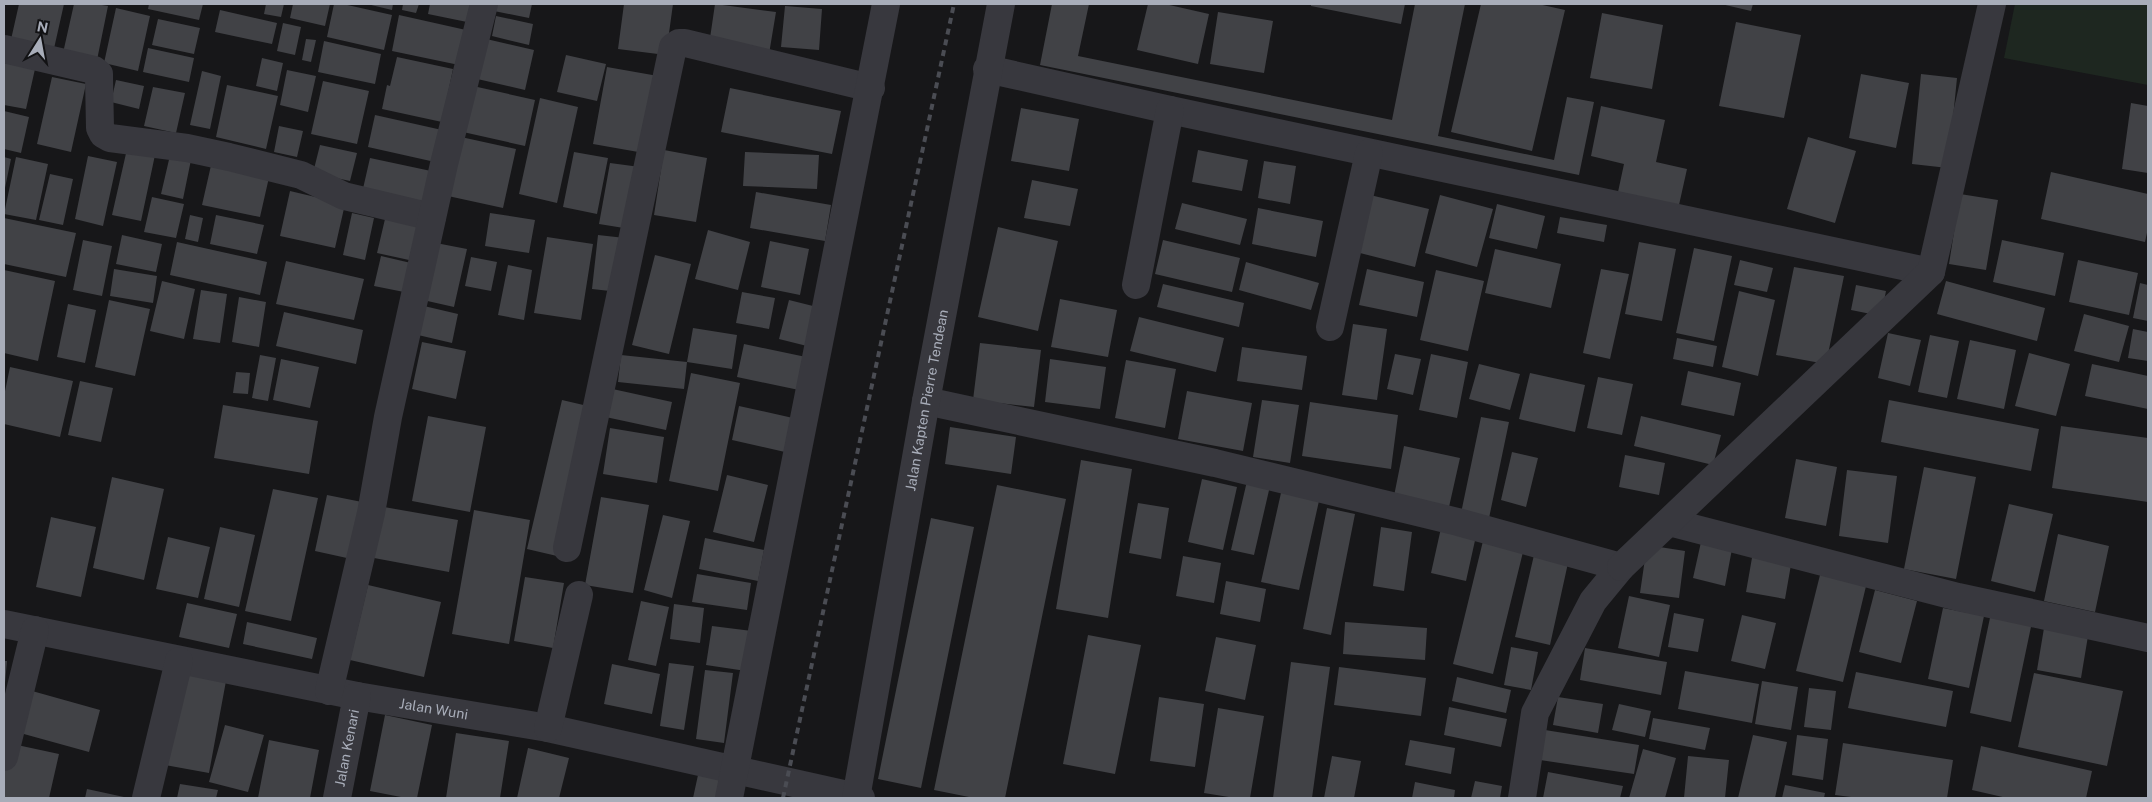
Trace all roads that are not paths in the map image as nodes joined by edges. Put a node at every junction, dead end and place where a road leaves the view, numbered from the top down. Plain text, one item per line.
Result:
1 (484, 4) edge
2 (886, 4) edge
3 (1001, 4) edge
4 (1992, 4) edge
5 (4, 49) edge
6 (987, 69) junction
7 (871, 88) junction
8 (1170, 110) junction
9 (1370, 153) junction
10 (432, 217) junction
11 (1931, 272) junction
12 (1136, 286) dead end
13 (1330, 327) dead end
14 (926, 401) junction
15 (1669, 522) junction
16 (567, 548) dead end
17 (1621, 567) junction
18 (579, 595) dead end
19 (4, 624) edge
20 (35, 630) junction
21 (2148, 638) edge
22 (179, 661) junction
23 (329, 691) junction
24 (357, 696) junction
25 (548, 728) junction
26 (4, 757) edge
27 (734, 770) junction
28 (146, 798) edge
29 (337, 798) edge
30 (729, 798) edge
31 (858, 798) edge
32 (1522, 798) edge

1 - 10 street
2 - 7 street
3 - 6 street, Jalan Kapten Pierre Tendean
4 - 11 street
5 - 10 street
6 - 8 street
6 - 14 street, Jalan Kapten Pierre Tendean
7 - 16 street
7 - 27 street
8 - 9 street
8 - 12 street
9 - 11 street
9 - 13 street
10 - 23 street
11 - 15 street
14 - 17 street
14 - 31 street, Jalan Kapten Pierre Tendean
15 - 17 street
15 - 21 street
17 - 32 street
18 - 25 street
19 - 20 street, Jalan Wuni
20 - 22 street, Jalan Wuni
20 - 26 street
22 - 23 street, Jalan Wuni
22 - 28 street
23 - 24 street, Jalan Wuni
24 - 25 street, Jalan Wuni
24 - 29 street, Jalan Kenari
25 - 27 street, Jalan Wuni
27 - 30 street
27 - 31 street, Jalan Wuni

